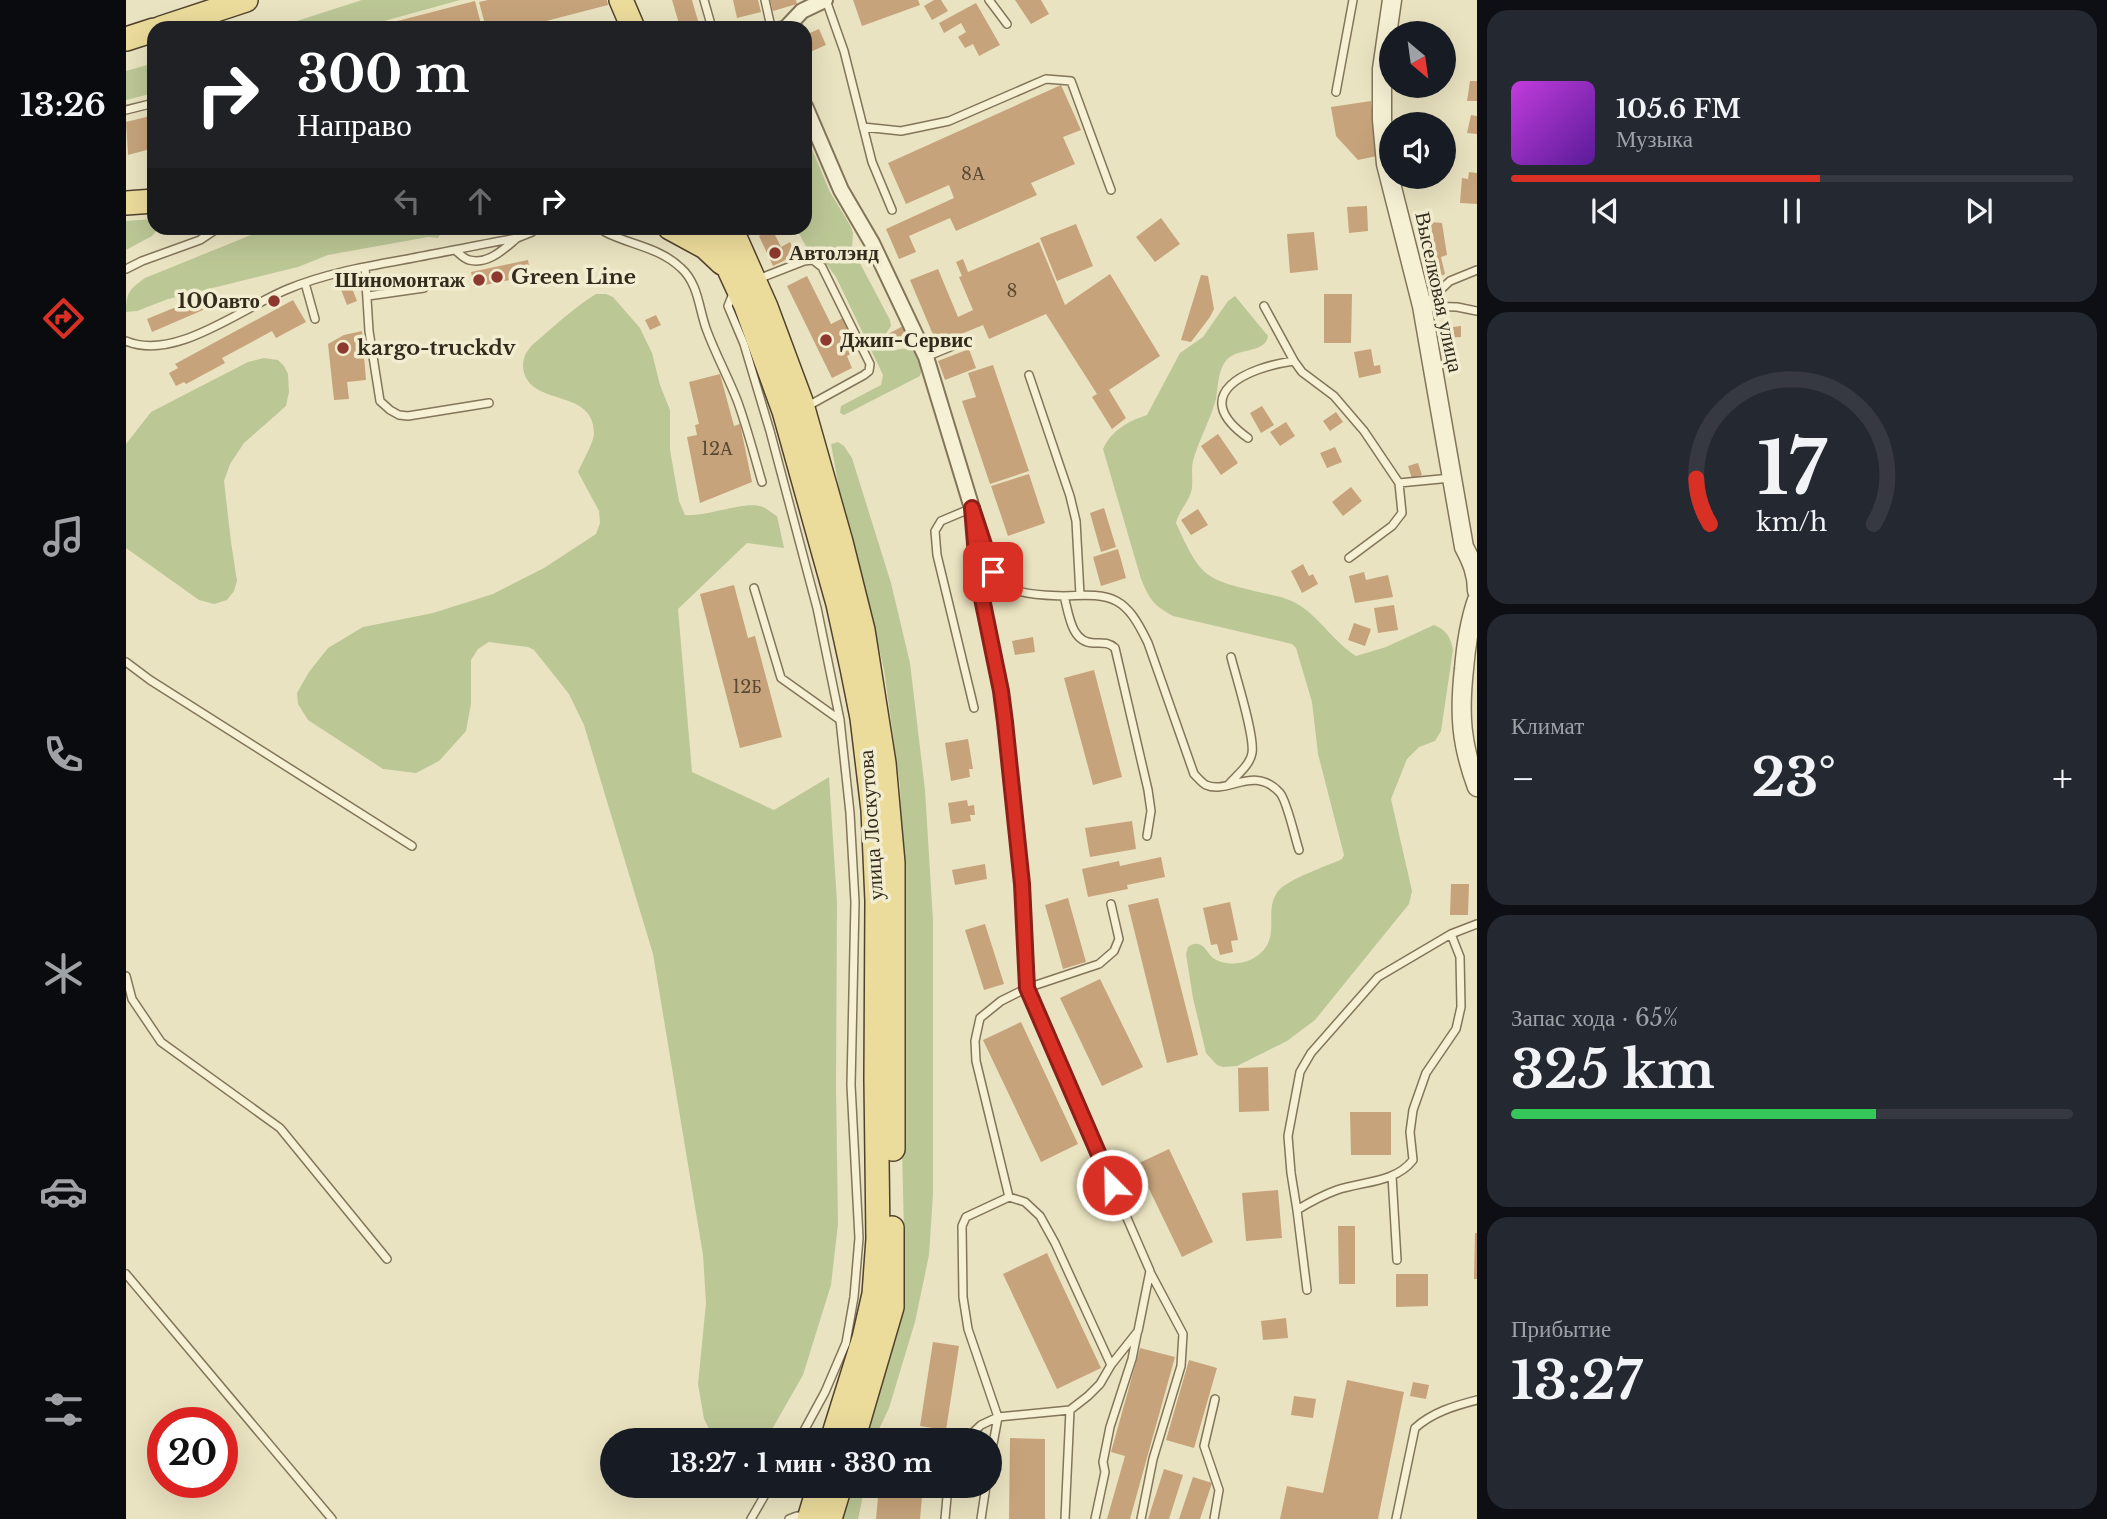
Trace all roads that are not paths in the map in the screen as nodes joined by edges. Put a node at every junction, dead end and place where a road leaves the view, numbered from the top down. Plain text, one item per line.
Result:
1 (246, 0) edge
2 (621, 0) edge
3 (705, 0) edge
4 (765, 0) edge
5 (825, 0) edge
6 (989, 0) edge
7 (1353, 0) edge
8 (1392, 0) edge
9 (205, 7) edge
10 (176, 21) edge
11 (630, 21) edge
12 (710, 21) edge
13 (770, 21) edge
14 (792, 21) edge
15 (1007, 24) dead end
16 (147, 32) edge
17 (126, 39) edge
18 (1336, 92) dead end
19 (147, 105) edge
20 (126, 110) edge
21 (812, 122) edge
22 (863, 127) junction
23 (1111, 190) dead end
24 (147, 202) edge
25 (126, 203) edge
26 (892, 210) dead end
27 (208, 235) edge
28 (524, 235) edge
29 (611, 235) edge
30 (683, 235) edge
31 (714, 235) edge
32 (732, 235) edge
33 (517, 238) junction
34 (455, 250) junction
35 (365, 267) junction
36 (126, 269) edge
37 (1477, 270) edge
38 (741, 280) junction
39 (305, 283) junction
40 (424, 288) dead end
41 (368, 296) junction
42 (1264, 306) dead end
43 (1422, 306) junction
44 (1477, 311) edge
45 (315, 319) dead end
46 (126, 341) edge
47 (960, 342) dead end
48 (926, 357) junction
49 (1294, 361) junction
50 (1029, 375) dead end
51 (489, 403) dead end
52 (803, 408) junction
53 (1248, 438) dead end
54 (1452, 478) junction
55 (762, 482) dead end
56 (1399, 483) junction
57 (972, 508) junction
58 (1349, 558) dead end
59 (754, 588) dead end
60 (1477, 591) edge
61 (1080, 595) junction
62 (1064, 596) junction
63 (1477, 600) edge
64 (1231, 657) dead end
65 (126, 662) edge
66 (974, 708) dead end
67 (840, 720) junction
68 (1228, 784) junction
69 (1477, 787) edge
70 (1147, 836) dead end
71 (412, 846) dead end
72 (1300, 850) dead end
73 (1111, 904) dead end
74 (1477, 924) edge
75 (1451, 934) junction
76 (126, 976) edge
77 (1027, 988) junction
78 (1392, 1176) junction
79 (1009, 1197) junction
80 (1297, 1210) junction
81 (387, 1259) dead end
82 (1397, 1260) dead end
83 (1150, 1272) junction
84 (126, 1273) edge
85 (1307, 1290) dead end
86 (1138, 1331) junction
87 (1111, 1365) junction
88 (1215, 1399) dead end
89 (1477, 1400) edge
90 (1069, 1410) junction
91 (998, 1417) junction
92 (806, 1428) edge
93 (836, 1428) edge
94 (857, 1428) edge
95 (978, 1428) edge
96 (996, 1428) edge
97 (763, 1498) edge
98 (815, 1498) edge
99 (836, 1498) edge
100 (947, 1498) edge
101 (984, 1498) edge
102 (332, 1519) edge
103 (751, 1519) edge
104 (789, 1519) edge
105 (809, 1519) edge
106 (830, 1519) edge
107 (945, 1519) edge
108 (981, 1519) edge
109 (1065, 1519) edge
110 (1095, 1519) edge
111 (1141, 1519) edge
112 (1214, 1519) edge
113 (1395, 1519) edge

1 - 9 main road
2 - 11 main road
3 - 12 lane
4 - 13 lane
5 - 14 street
5 - 22 lane
6 - 15 lane
7 - 18 lane
8 - 43 street, Выселковая улица
9 - 10 main road
16 - 17 main road
19 - 20 lane
21 - 48 street
22 - 23 lane
22 - 26 lane
24 - 25 main road
27 - 36 lane
28 - 33 lane
29 - 55 lane
30 - 38 main road
31 - 38 main road, улица Лоскутова
32 - 38 main road, улица Лоскутова
33 - 34 lane
33 - 34 lane
34 - 35 lane
35 - 39 lane
35 - 41 lane
37 - 43 lane
38 - 52 main road, улица Лоскутова
38 - 52 lane
38 - 67 lane
38 - 93 main road, улица Лоскутова
39 - 45 lane
39 - 46 lane
40 - 41 lane
41 - 51 lane
42 - 49 lane
43 - 44 lane
43 - 54 street, Выселковая улица
47 - 48 lane
48 - 57 street
49 - 53 lane
49 - 56 lane
50 - 61 lane
52 - 94 main road, улица Лоскутова
54 - 56 lane
54 - 60 street, Выселковая улица
56 - 58 lane
57 - 62 lane
57 - 66 lane
57 - 77 lane
59 - 67 lane
61 - 62 lane
61 - 68 lane
62 - 70 lane
63 - 69 street
64 - 68 lane
65 - 71 lane
67 - 92 lane
68 - 72 lane
73 - 77 lane
74 - 75 lane
75 - 78 lane
75 - 80 lane
76 - 81 lane
77 - 79 lane
77 - 83 lane
78 - 80 lane
78 - 82 lane
79 - 87 lane
79 - 91 lane
80 - 85 lane
83 - 86 lane
83 - 111 lane
84 - 102 lane
86 - 87 lane
86 - 110 lane
87 - 90 lane
88 - 112 lane
89 - 113 lane
90 - 91 lane
90 - 109 lane
91 - 95 lane
91 - 96 lane
97 - 103 lane
98 - 105 main road
99 - 106 main road
100 - 107 lane
101 - 108 lane
104 - 105 lane

